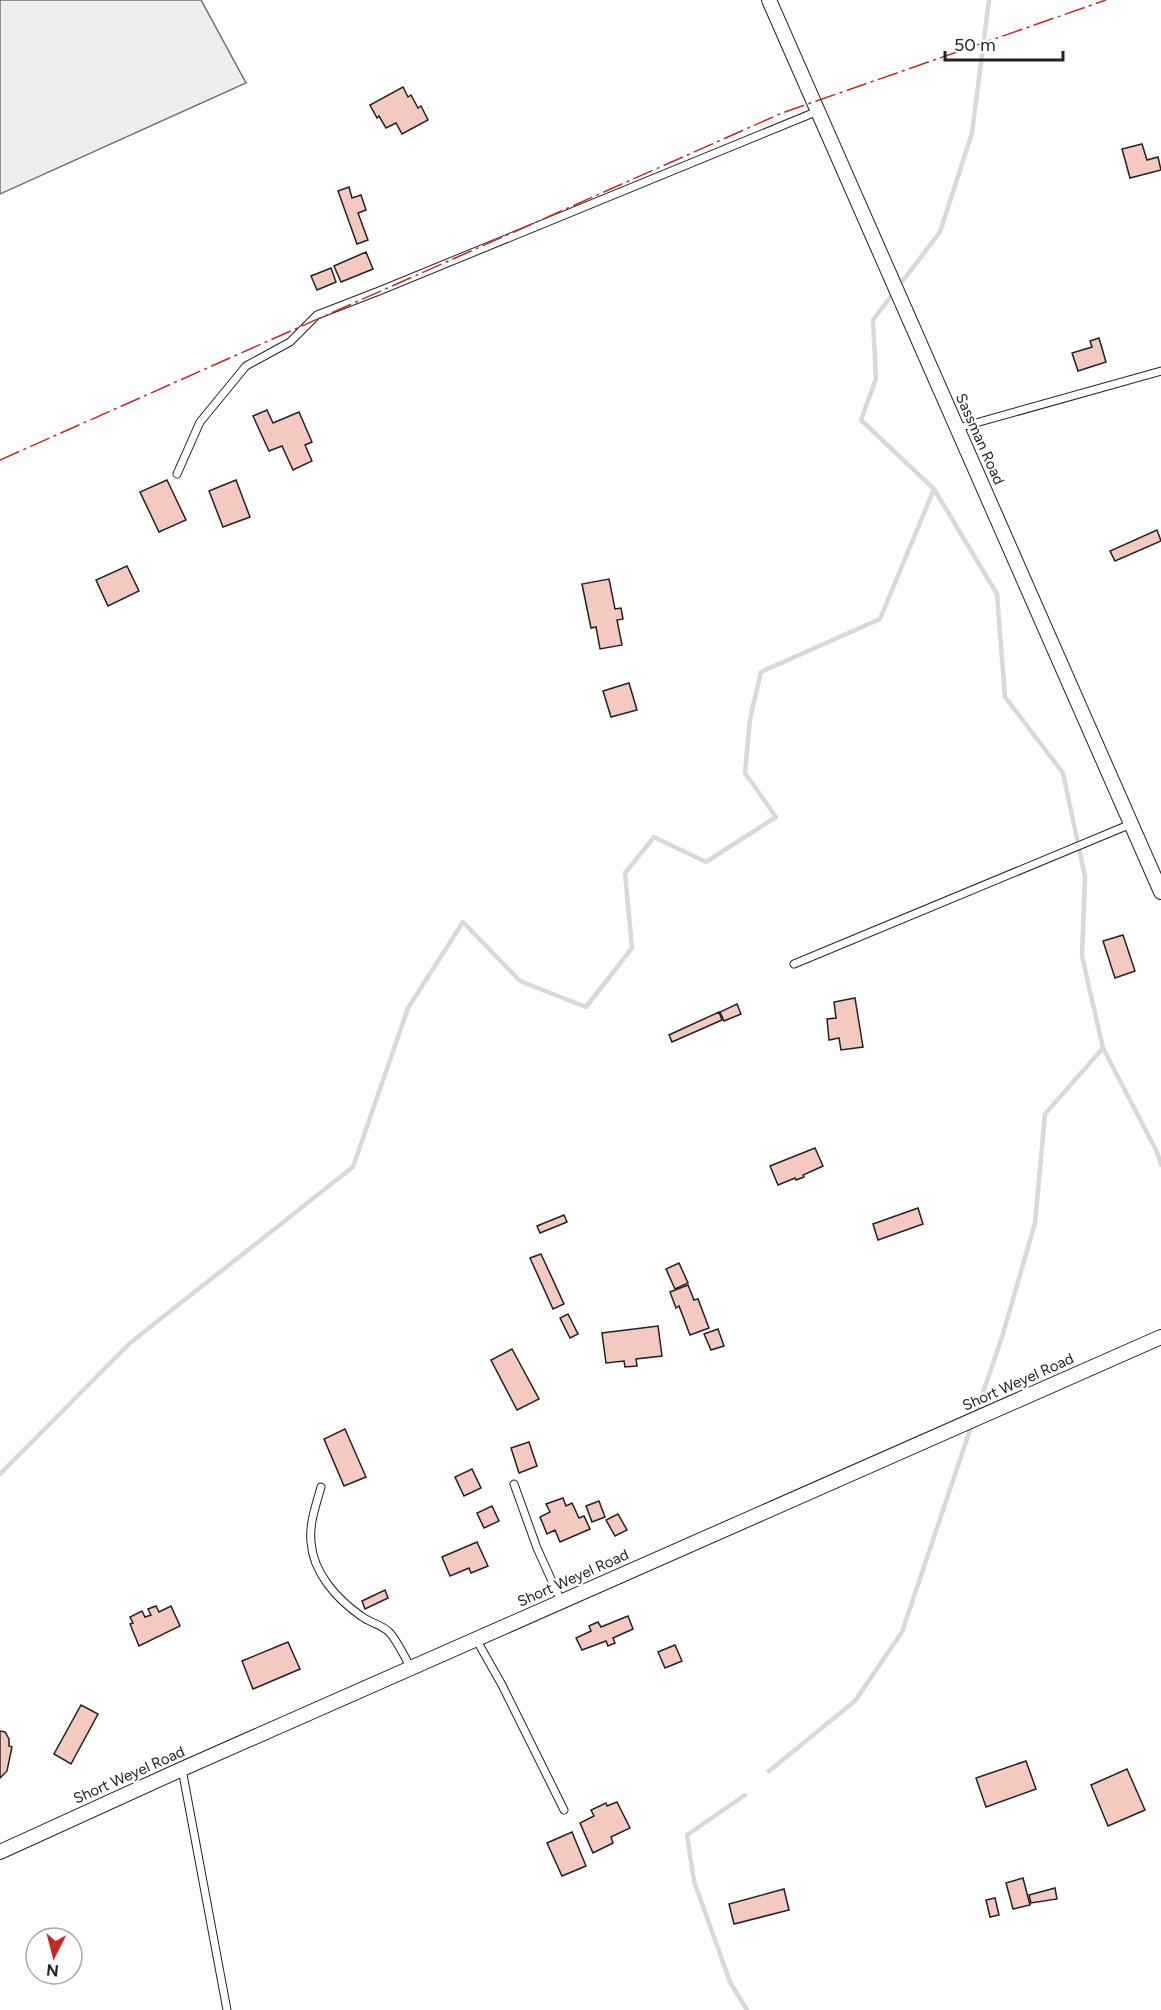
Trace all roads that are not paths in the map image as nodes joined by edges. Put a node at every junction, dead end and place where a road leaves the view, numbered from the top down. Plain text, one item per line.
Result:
1 (769, 0) edge
2 (818, 111) junction
3 (1161, 371) edge
4 (958, 428) junction
5 (177, 474) dead end
6 (1131, 824) junction
7 (1161, 892) edge
8 (794, 964) dead end
9 (1161, 1337) edge
10 (514, 1484) dead end
11 (321, 1487) dead end
12 (561, 1601) junction
13 (476, 1639) junction
14 (411, 1668) junction
15 (182, 1769) junction
16 (564, 1810) dead end
17 (0, 1852) edge
18 (228, 2010) edge

1 - 2 street, Sassman Road
2 - 4 street, Sassman Road
2 - 5 lane
3 - 4 lane
4 - 6 street, Sassman Road
6 - 7 street, Sassman Road
6 - 8 lane
9 - 12 street, Short Weyel Road
10 - 12 lane
11 - 14 lane
12 - 13 street, Short Weyel Road
13 - 14 street, Short Weyel Road
13 - 16 lane
14 - 15 street, Short Weyel Road
15 - 17 street, Short Weyel Road
15 - 18 lane

